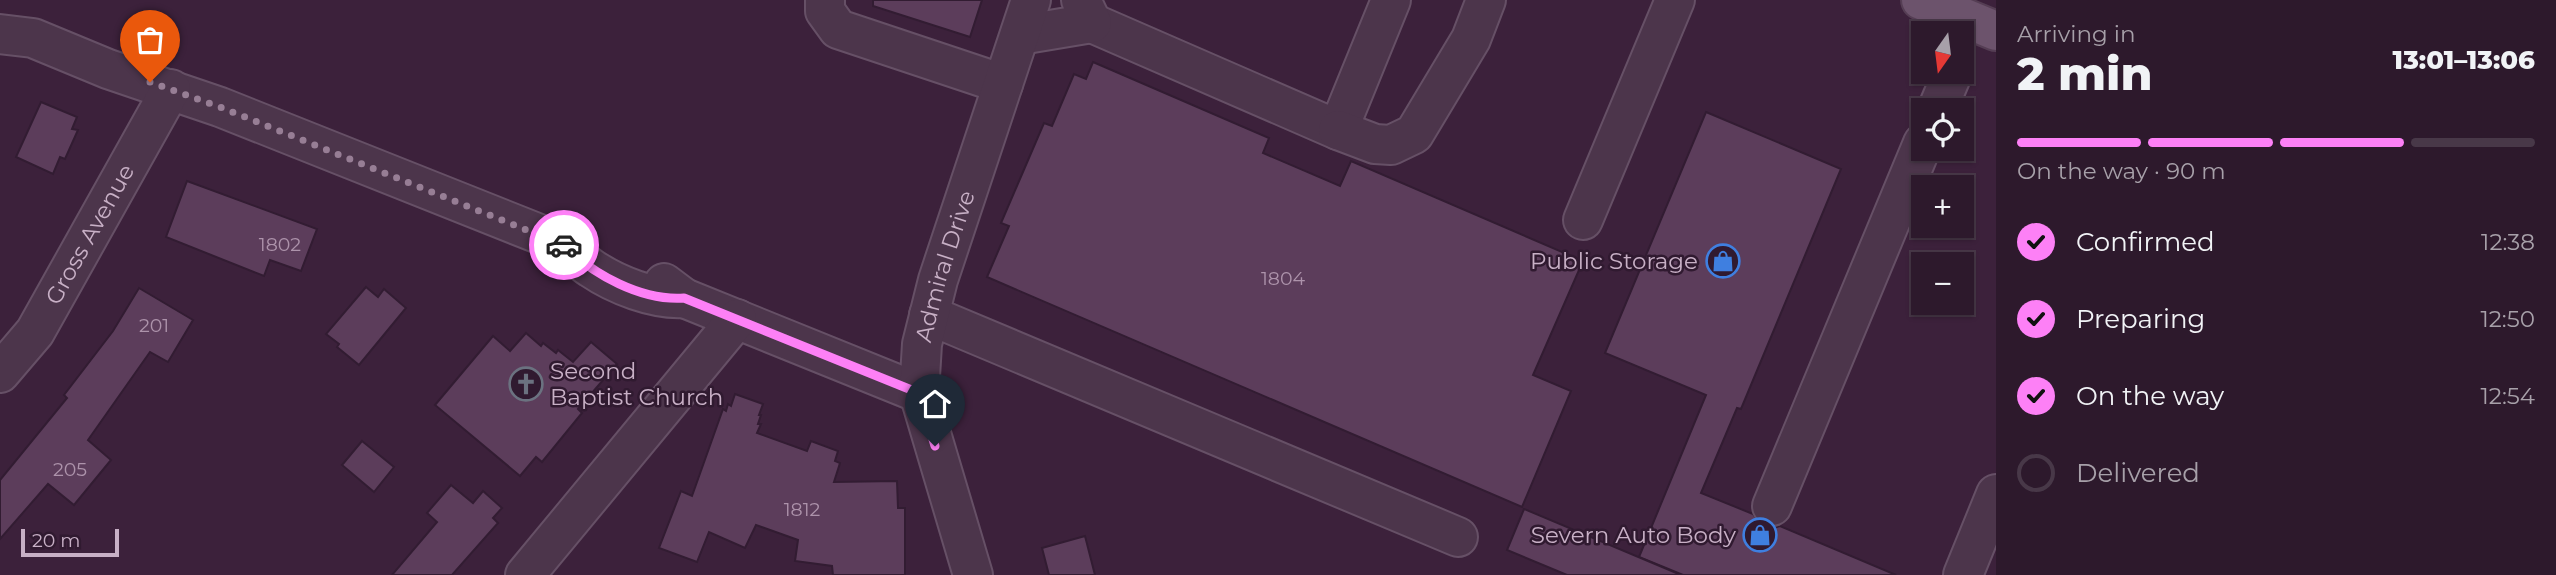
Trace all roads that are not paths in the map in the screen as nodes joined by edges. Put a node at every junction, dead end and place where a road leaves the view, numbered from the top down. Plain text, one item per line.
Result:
1 (825, 0) edge
2 (1391, 0) edge
3 (1486, 0) edge
4 (1675, 0) edge
5 (1921, 0) edge
6 (0, 7) edge
7 (1086, 11) edge
8 (1025, 17) edge
9 (1984, 31) edge
10 (16, 36) edge
11 (1003, 84) junction
12 (171, 89) junction
13 (1338, 130) junction
14 (1916, 161) edge
15 (1583, 220) dead end
16 (929, 315) junction
17 (737, 319) junction
18 (0, 373) edge
19 (919, 393) junction
20 (1996, 494) edge
21 (1772, 506) dead end
22 (1458, 537) dead end
23 (537, 570) edge
24 (973, 575) edge
25 (1963, 575) edge

1 - 11 street
2 - 13 street
3 - 13 street
4 - 15 street
5 - 9 main road
6 - 10 street
7 - 8 street
7 - 13 street
8 - 11 street, Admiral Drive
10 - 12 street
11 - 16 street, Admiral Drive
12 - 17 street
12 - 18 street, Gross Avenue
14 - 21 street
16 - 19 street, Admiral Drive
16 - 22 street
17 - 19 street
17 - 23 street
19 - 24 street, Admiral Drive
20 - 25 street

